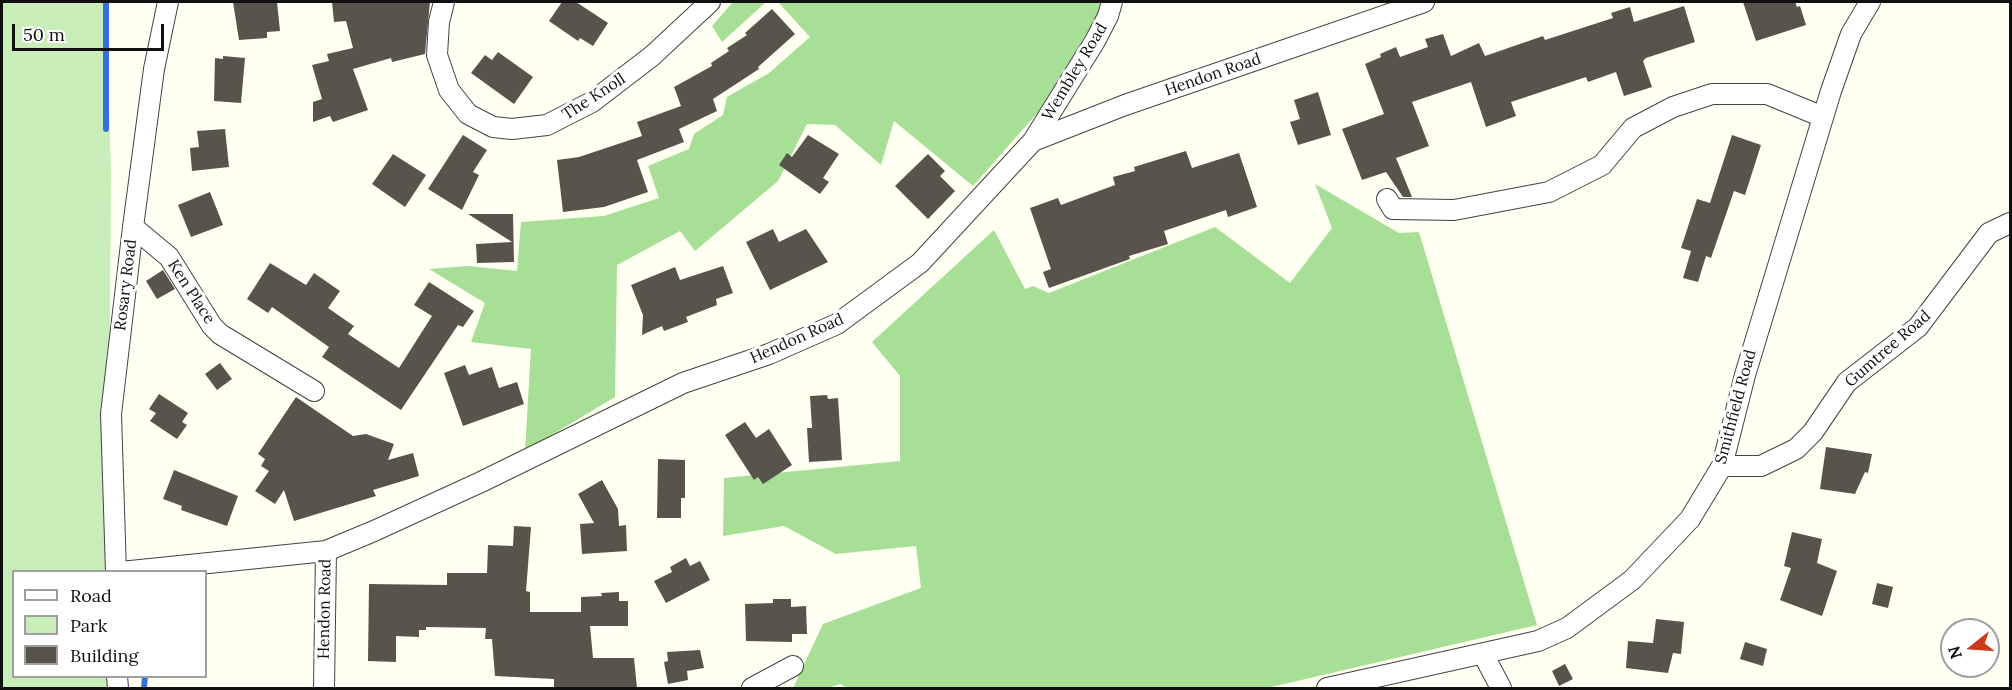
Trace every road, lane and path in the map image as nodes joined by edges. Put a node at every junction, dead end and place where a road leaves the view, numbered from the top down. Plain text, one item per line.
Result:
1 (168, 2) edge
2 (444, 2) edge
3 (710, 2) edge
4 (1112, 2) edge
5 (1424, 2) edge
6 (1870, 2) edge
7 (1822, 117) junction
8 (1033, 141) junction
9 (1387, 199) dead end
10 (2010, 224) edge
11 (133, 227) junction
12 (314, 391) dead end
13 (1722, 466) junction
14 (326, 551) junction
15 (116, 570) edge
16 (141, 570) edge
17 (1483, 654) junction
18 (793, 666) dead end
19 (324, 688) edge
20 (752, 688) edge
21 (1327, 688) edge
22 (1501, 688) edge

1 - 11 street, Rosary Road
2 - 3 street, The Knoll
4 - 8 street, Wembley Road
5 - 8 street, Hendon Road
6 - 7 street, Smithfield Road
7 - 9 street
7 - 13 street, Smithfield Road
8 - 14 street, Hendon Road
10 - 13 street, Gumtree Road
11 - 12 street, Ken Place
11 - 15 street, Rosary Road
13 - 17 street, Smithfield Road
14 - 16 street
14 - 19 street, Hendon Road
17 - 21 street, Smithfield Road
17 - 22 street
18 - 20 street

